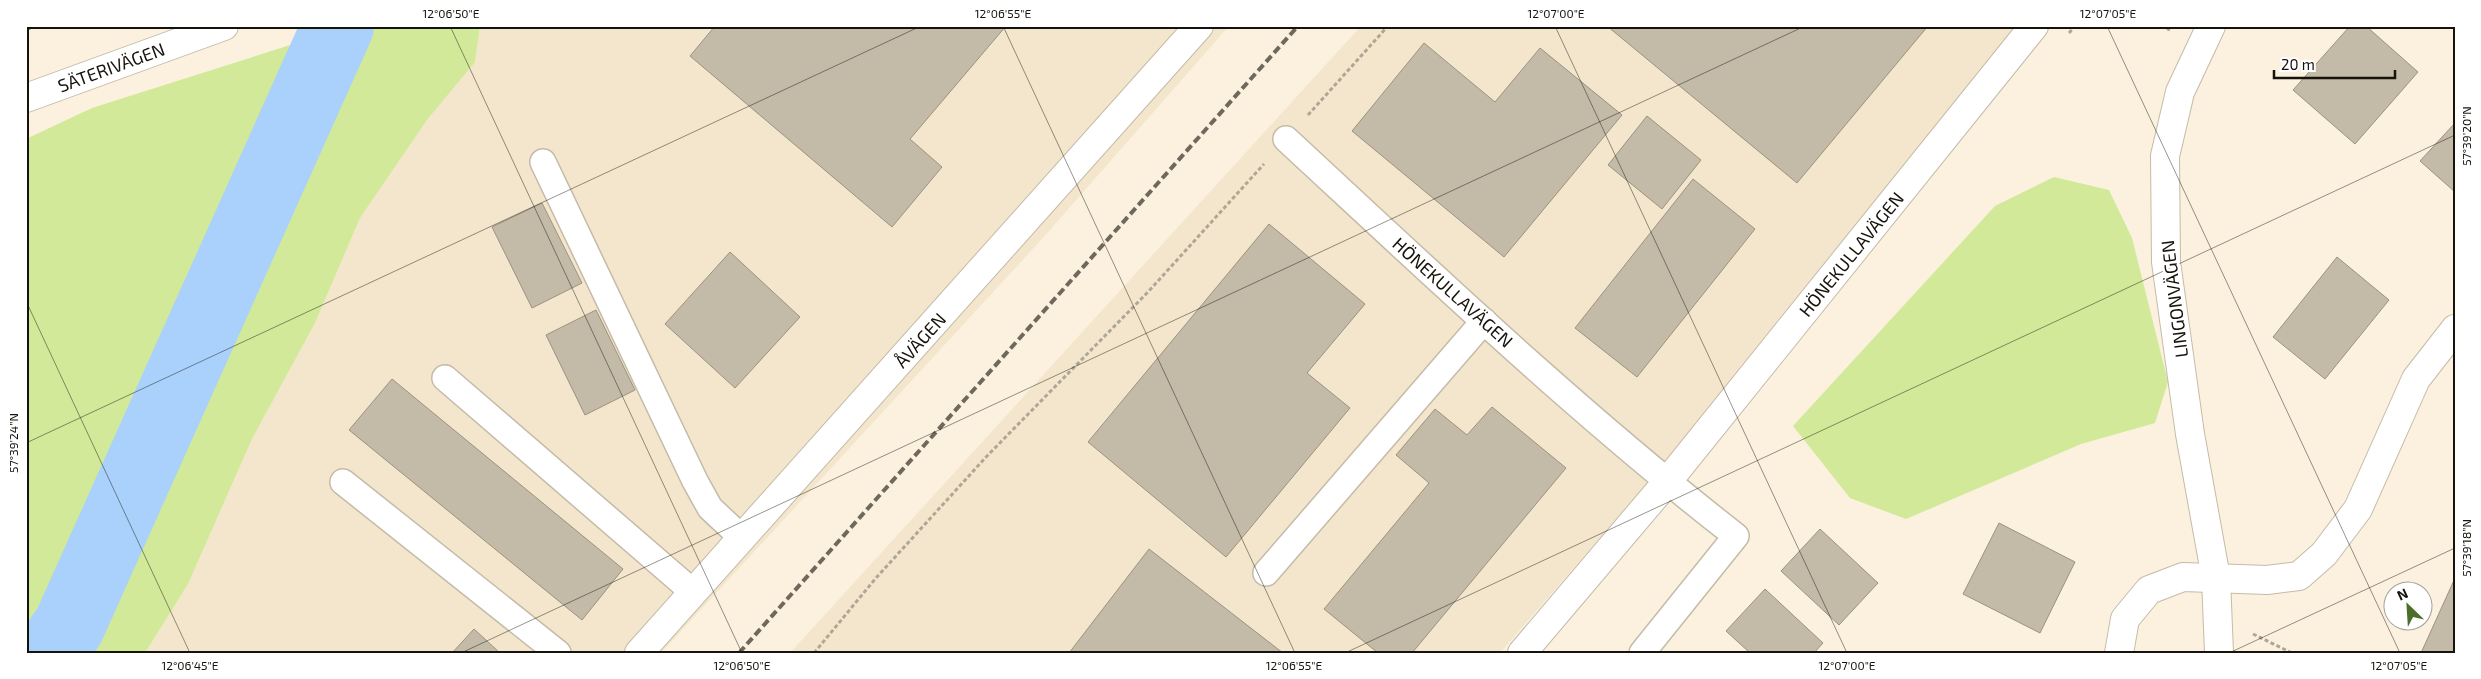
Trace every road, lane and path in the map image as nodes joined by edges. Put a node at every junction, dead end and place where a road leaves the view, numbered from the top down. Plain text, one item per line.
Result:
1 (224, 26) edge
2 (1199, 26) edge
3 (1388, 26) edge
4 (2034, 26) edge
5 (2161, 26) edge
6 (2211, 26) edge
7 (2166, 28) dead end
8 (26, 98) edge
9 (1286, 139) junction
10 (543, 162) dead end
11 (1484, 321) junction
12 (2455, 329) edge
13 (444, 378) dead end
14 (343, 482) dead end
15 (1667, 482) junction
16 (742, 538) junction
17 (1266, 573) dead end
18 (2216, 578) junction
19 (693, 592) junction
20 (558, 653) edge
21 (639, 653) edge
22 (814, 653) edge
23 (1522, 653) edge
24 (1642, 653) edge
25 (2119, 653) edge
26 (2219, 653) edge

1 - 8 street, SÄTERIVÄGEN
2 - 16 street, ÅVÄGEN
3 - 9 path
4 - 15 street, HÖNEKULLAVÄGEN
5 - 7 path
6 - 18 street, LINGONVÄGEN
9 - 11 lane, HÖNEKULLAVÄGEN
9 - 22 path
10 - 16 lane
11 - 15 lane, HÖNEKULLAVÄGEN
11 - 17 lane
12 - 18 street
13 - 19 lane
14 - 20 lane
15 - 23 street, HÖNEKULLAVÄGEN
15 - 24 lane, HÖNEKULLAVÄGEN
16 - 19 street, ÅVÄGEN
18 - 25 street
18 - 26 street, LINGONVÄGEN
19 - 21 street, ÅVÄGEN

